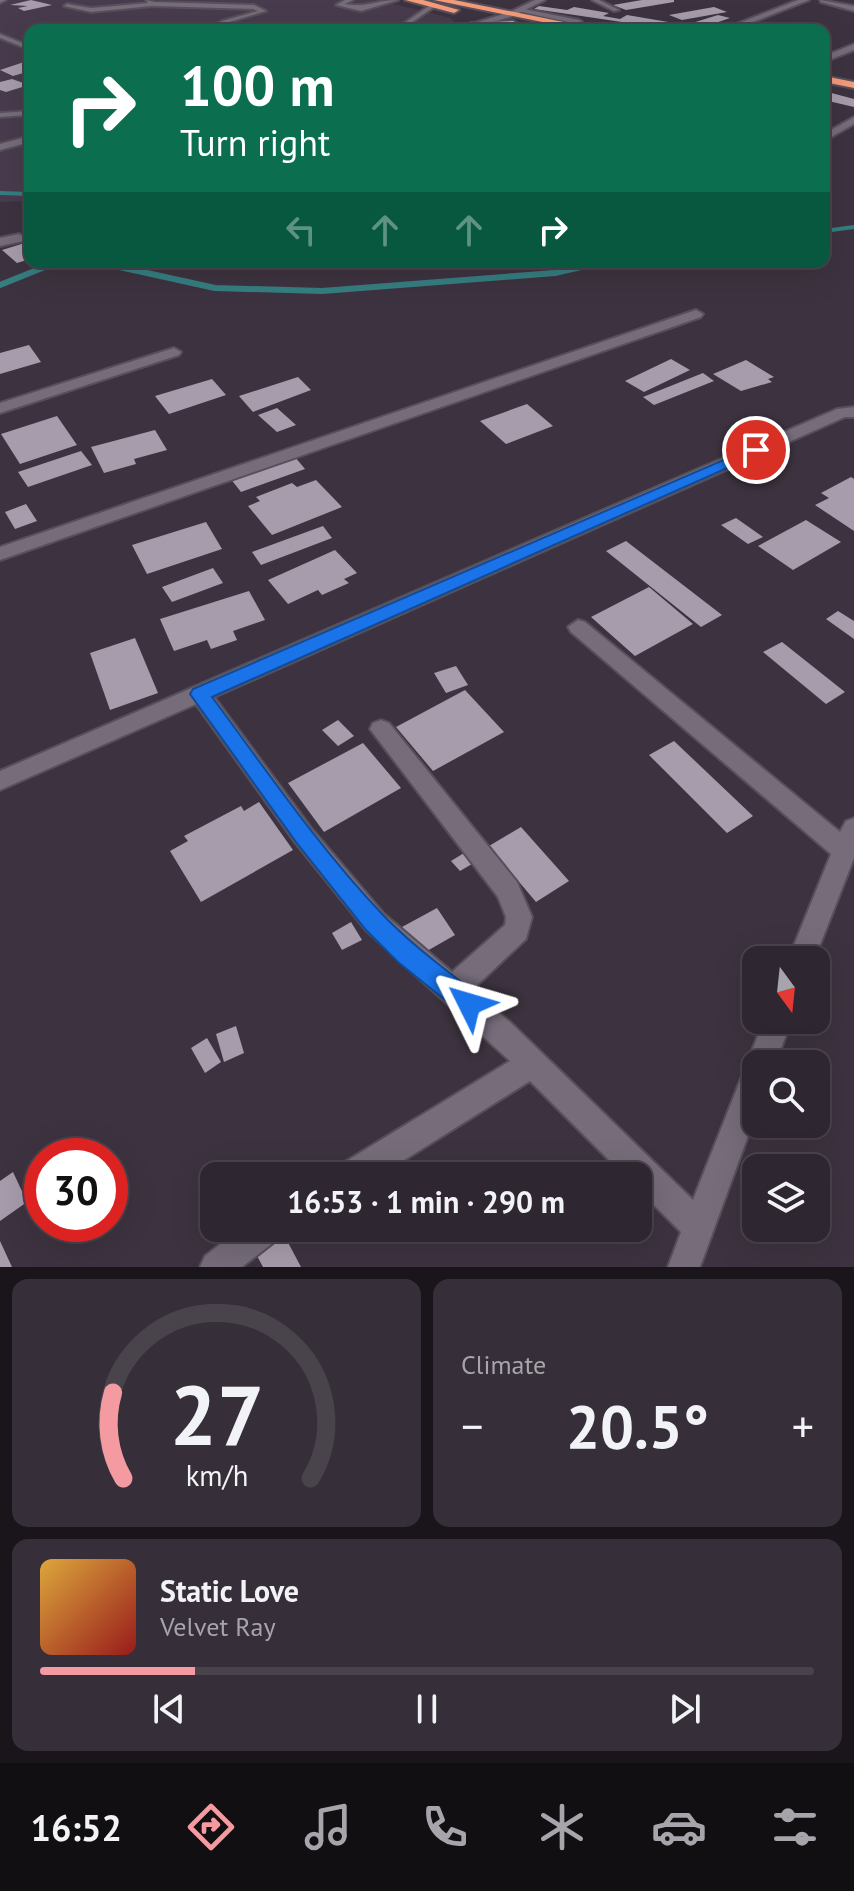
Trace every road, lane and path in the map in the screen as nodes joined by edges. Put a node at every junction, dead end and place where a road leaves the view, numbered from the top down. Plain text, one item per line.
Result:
1 (284, 0) edge
2 (299, 0) edge
3 (350, 0) edge
4 (366, 0) edge
5 (395, 0) edge
6 (410, 0) edge
7 (541, 0) edge
8 (595, 0) edge
9 (805, 0) edge
10 (824, 0) edge
11 (150, 2) edge
12 (436, 2) edge
13 (382, 4) junction
14 (67, 6) dead end
15 (854, 9) edge
16 (458, 10) junction
17 (616, 10) dead end
18 (503, 14) junction
19 (521, 23) junction
20 (220, 24) edge
21 (405, 24) edge
22 (462, 24) edge
23 (474, 24) edge
24 (509, 24) edge
25 (526, 24) edge
26 (566, 24) edge
27 (741, 24) edge
28 (0, 36) edge
29 (24, 46) edge
30 (854, 47) edge
31 (830, 57) edge
32 (830, 72) edge
33 (854, 76) edge
34 (830, 80) edge
35 (854, 85) edge
36 (24, 113) edge
37 (0, 115) edge
38 (854, 120) edge
39 (838, 130) junction
40 (854, 134) edge
41 (830, 135) edge
42 (24, 141) edge
43 (0, 147) edge
44 (19, 238) dead end
45 (0, 242) edge
46 (696, 314) dead end
47 (174, 352) dead end
48 (0, 408) edge
49 (854, 412) edge
50 (0, 554) edge
51 (578, 627) dead end
52 (200, 694) junction
53 (381, 729) dead end
54 (0, 781) edge
55 (849, 839) edge
56 (807, 946) edge
57 (453, 989) junction
58 (532, 1064) junction
59 (742, 1112) edge
60 (374, 1162) edge
61 (698, 1227) junction
62 (249, 1242) edge
63 (216, 1267) edge
64 (684, 1267) edge

1 - 2 lane
3 - 13 lane
4 - 13 lane
5 - 13 lane
6 - 12 highway
7 - 18 street
8 - 17 lane
9 - 27 street
10 - 15 street
11 - 14 lane
11 - 20 lane
12 - 16 highway
12 - 18 highway
12 - 21 lane
16 - 18 highway
16 - 22 highway
18 - 19 highway
18 - 23 street
18 - 26 highway
19 - 24 highway
19 - 25 highway
28 - 29 lane
30 - 31 street
32 - 33 highway
34 - 35 highway
36 - 37 lane
38 - 39 street
39 - 40 street
39 - 41 street
42 - 43 street
44 - 45 street
46 - 50 street
47 - 48 street
49 - 52 street
51 - 55 street
52 - 54 street
52 - 57 street
53 - 57 street
55 - 56 street
57 - 58 street
58 - 60 street
58 - 61 street
59 - 61 street
61 - 64 street
62 - 63 street

